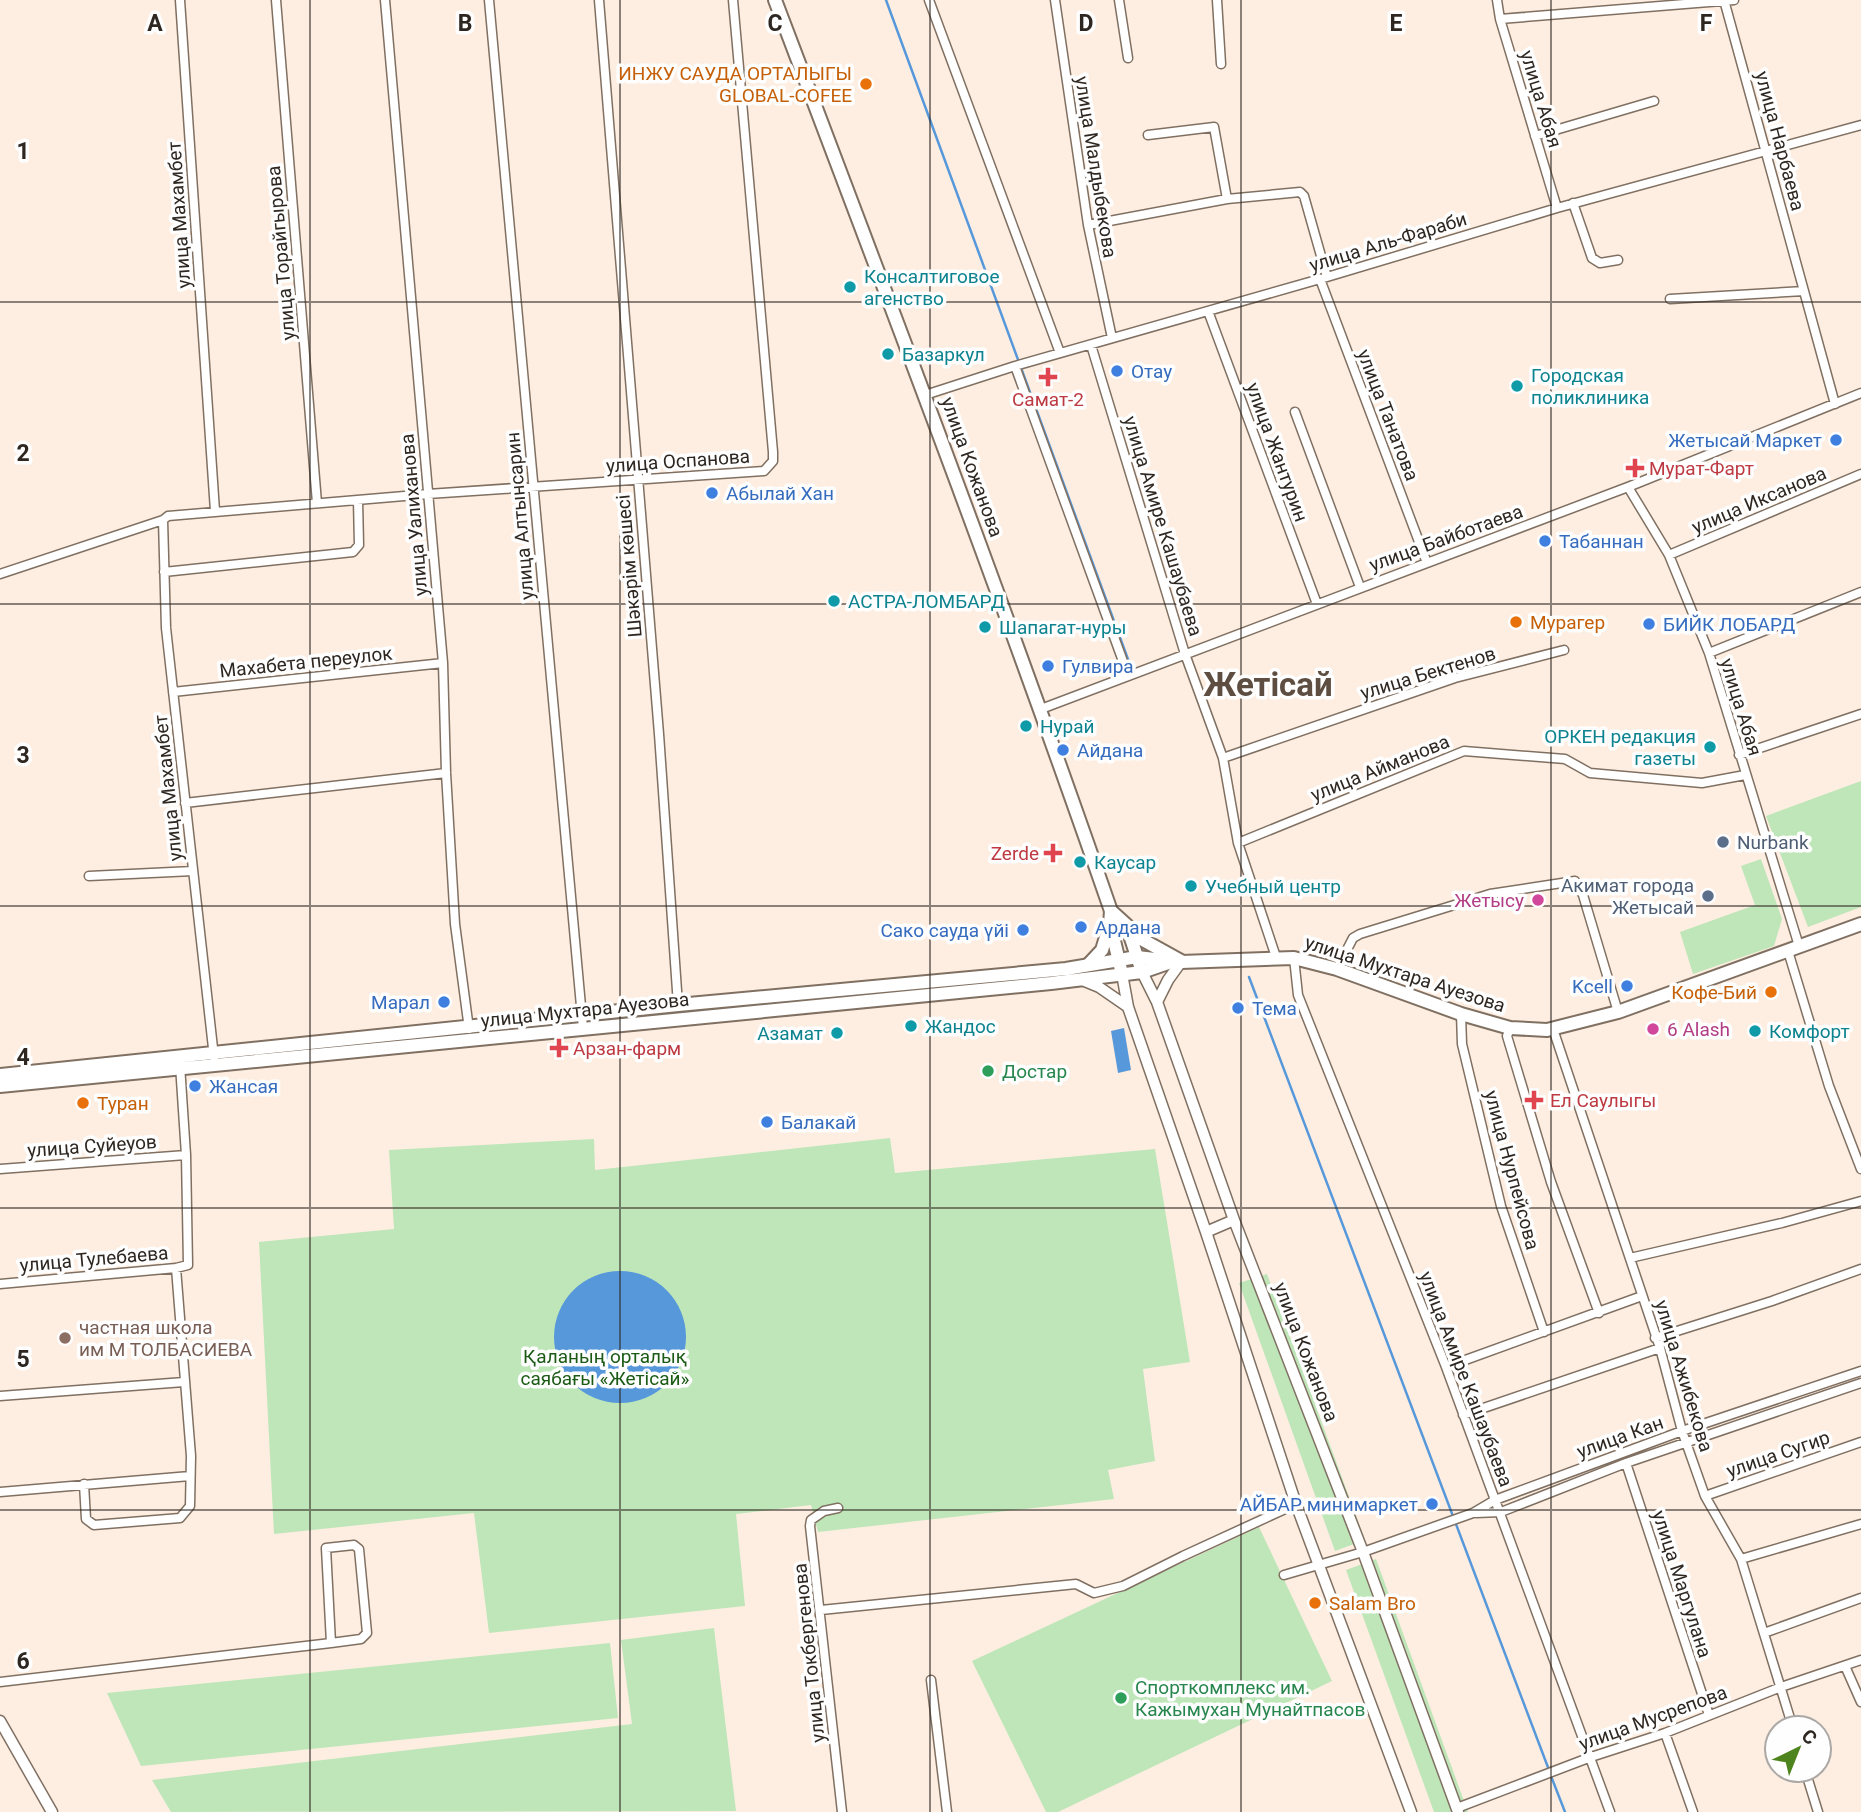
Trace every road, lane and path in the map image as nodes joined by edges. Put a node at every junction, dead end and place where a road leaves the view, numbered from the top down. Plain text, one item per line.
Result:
1 (180, 0) edge
2 (276, 0) edge
3 (385, 0) edge
4 (489, 0) edge
5 (599, 0) edge
6 (733, 0) edge
7 (775, 0) edge
8 (929, 0) edge
9 (1055, 0) edge
10 (1119, 0) edge
11 (1217, 0) edge
12 (1497, 0) edge
13 (1724, 0) edge
14 (1734, 0) edge
15 (1500, 19) junction
16 (1128, 58) dead end
17 (1221, 64) dead end
18 (1654, 101) dead end
19 (1861, 125) edge
20 (1149, 135) dead end
21 (1535, 136) junction
22 (1767, 151) junction
23 (1227, 199) junction
24 (1573, 204) junction
25 (1557, 208) junction
26 (1088, 225) junction
27 (1618, 260) dead end
28 (1324, 278) junction
29 (1804, 291) junction
30 (1670, 299) dead end
31 (1208, 311) junction
32 (1112, 338) junction
33 (1091, 345) junction
34 (1060, 353) junction
35 (1014, 366) junction
36 (1861, 393) edge
37 (925, 394) junction
38 (1835, 404) junction
39 (1295, 412) dead end
40 (1861, 474) edge
41 (638, 479) junction
42 (533, 487) junction
43 (1628, 487) junction
44 (428, 494) junction
45 (358, 500) junction
46 (317, 503) junction
47 (215, 511) junction
48 (163, 520) junction
49 (1669, 555) junction
50 (1427, 563) junction
51 (164, 572) junction
52 (0, 574) edge
53 (1360, 587) junction
54 (1861, 592) edge
55 (1317, 604) junction
56 (1564, 650) dead end
57 (1185, 653) junction
58 (1709, 653) junction
59 (443, 663) junction
60 (1128, 675) junction
61 (173, 692) junction
62 (1041, 709) junction
63 (1861, 714) edge
64 (1739, 755) junction
65 (1223, 758) junction
66 (446, 773) junction
67 (1745, 775) junction
68 (185, 803) junction
69 (1238, 844) junction
70 (193, 872) junction
71 (89, 876) dead end
72 (1110, 917) junction
73 (1861, 924) edge
74 (1127, 926) junction
75 (1794, 949) junction
76 (1137, 957) junction
77 (1276, 957) junction
78 (1294, 958) junction
79 (1118, 959) junction
80 (1177, 962) junction
81 (1088, 965) junction
82 (1337, 970) junction
83 (1142, 972) junction
84 (1122, 974) junction
85 (1079, 979) junction
86 (1157, 1002) junction
87 (678, 1005) junction
88 (1128, 1007) junction
89 (1618, 1012) junction
90 (1461, 1014) junction
91 (583, 1022) junction
92 (469, 1027) junction
93 (1510, 1028) junction
94 (1553, 1028) junction
95 (470, 1042) junction
96 (214, 1059) junction
97 (180, 1063) junction
98 (0, 1075) edge
99 (0, 1086) edge
100 (186, 1155) junction
101 (1860, 1166) edge
102 (0, 1169) edge
103 (1861, 1201) edge
104 (1234, 1220) junction
105 (1206, 1232) junction
106 (1630, 1258) junction
107 (176, 1268) junction
108 (1861, 1269) edge
109 (0, 1284) edge
110 (1642, 1296) junction
111 (1599, 1313) junction
112 (1544, 1332) junction
113 (1655, 1338) junction
114 (1660, 1348) junction
115 (1446, 1367) junction
116 (1861, 1371) edge
117 (184, 1382) junction
118 (1861, 1383) edge
119 (0, 1396) edge
120 (1463, 1415) junction
121 (1682, 1431) junction
122 (1861, 1442) edge
123 (1688, 1444) junction
124 (1626, 1463) junction
125 (190, 1476) junction
126 (84, 1484) junction
127 (0, 1492) edge
128 (1705, 1496) junction
129 (1495, 1500) junction
130 (1296, 1504) junction
131 (838, 1508) dead end
132 (1501, 1512) junction
133 (1473, 1513) junction
134 (1861, 1524) edge
135 (1363, 1552) junction
136 (1741, 1559) junction
137 (1320, 1566) junction
138 (1284, 1575) dead end
139 (1861, 1598) edge
140 (821, 1610) junction
141 (1763, 1633) junction
142 (331, 1643) junction
143 (1861, 1660) edge
144 (1845, 1666) junction
145 (931, 1680) dead end
146 (0, 1682) edge
147 (1781, 1687) junction
148 (1861, 1702) edge
149 (1789, 1714) edge
150 (1709, 1715) junction
151 (0, 1721) edge
152 (1665, 1733) junction
153 (1591, 1757) junction
154 (1809, 1784) edge
155 (1457, 1810) edge
156 (52, 1812) edge
157 (842, 1812) edge
158 (947, 1812) edge
159 (1410, 1812) edge
160 (1610, 1812) edge
161 (1693, 1812) edge
162 (1818, 1812) edge

1 - 47 street, улица Махамбет
2 - 46 street, улица Торайгырова
3 - 44 street, улица Уалиханова
4 - 42 street, улица Алтынсарин
5 - 41 street, Шәкәрім көшесі
6 - 41 street, улица Оспанова
7 - 37 main road, улица Кожанова
8 - 34 street
9 - 26 street, улица Малдыбекова
10 - 16 street
11 - 17 street
12 - 15 street, улица Абая
13 - 14 street
13 - 15 street
13 - 22 street, улица Нарбаева
15 - 21 street, улица Абая
18 - 21 street
19 - 22 street, улица Аль-Фараби
20 - 23 street
21 - 25 street, улица Абая
22 - 24 street, улица Аль-Фараби
22 - 29 street, улица Нарбаева
23 - 26 street
23 - 28 street, улица Танатова
24 - 25 street, улица Аль-Фараби
24 - 27 street
25 - 28 street, улица Аль-Фараби
26 - 32 street, улица Малдыбекова
28 - 31 street, улица Аль-Фараби
28 - 50 street, улица Танатова
29 - 30 street
29 - 38 street, улица Нарбаева
31 - 32 street, улица Аль-Фараби
31 - 55 street, улица Жантурин
32 - 33 street, улица Аль-Фараби
33 - 34 street, улица Аль-Фараби
33 - 57 street, улица Амире Кашаубаева
34 - 35 street, улица Аль-Фараби
35 - 37 street, улица Аль-Фараби
35 - 60 street
36 - 38 street, улица Байботаева
37 - 62 main road, улица Кожанова
38 - 43 street, улица Байботаева
39 - 53 street
40 - 49 street, улица Иксанова
41 - 42 street, улица Оспанова
41 - 87 street, Шәкәрім көшесі
42 - 44 street, улица Оспанова
42 - 91 street, улица Алтынсарин
43 - 49 street, улица Абая
43 - 50 street, улица Байботаева
44 - 45 street, улица Оспанова
44 - 59 street, улица Уалиханова
45 - 46 street, улица Оспанова
45 - 51 street
46 - 47 street, улица Оспанова
47 - 48 street, улица Оспанова
48 - 51 street, улица Махамбет
48 - 52 street, улица Оспанова
49 - 58 street, улица Абая
50 - 53 street, улица Байботаева
51 - 61 street, улица Махамбет
53 - 55 street, улица Байботаева
54 - 58 street
55 - 57 street, улица Байботаева
56 - 65 street, улица Бектенов
57 - 60 street, улица Байботаева
57 - 65 street, улица Амире Кашаубаева
58 - 64 street, улица Абая
59 - 61 street, Махабета переулок
59 - 66 street, улица Уалиханова
60 - 62 street, улица Байботаева
61 - 68 street, улица Махамбет
62 - 72 main road, улица Кожанова
63 - 64 street
64 - 67 street, улица Абая
65 - 69 street, улица Амире Кашаубаева
66 - 68 street
66 - 92 street, улица Уалиханова
67 - 69 street, улица Айманова
67 - 75 street, улица Абая
68 - 70 street, улица Махамбет
69 - 77 street, улица Амире Кашаубаева
70 - 71 street
70 - 96 street, улица Махамбет
72 - 74 main road, улица Кожанова
72 - 79 main road, улица Кожанова
72 - 81 main road
73 - 75 main road, улица Мухтара Ауезова
74 - 76 main road, улица Кожанова
74 - 80 main road
75 - 89 main road, улица Мухтара Ауезова
75 - 101 street, улица Абая
76 - 79 main road, улица Мухтара Ауезова
76 - 80 main road, улица Мухтара Ауезова
76 - 83 main road, улица Кожанова
77 - 78 main road, улица Мухтара Ауезова
77 - 80 main road, улица Мухтара Ауезова
78 - 82 main road, улица Мухтара Ауезова
78 - 115 street, улица Амире Кашаубаева
79 - 81 main road, улица Мухтара Ауезова
79 - 84 main road, улица Кожанова
80 - 83 main road, улица Мухтара Ауезова
80 - 86 street
81 - 87 main road, улица Мухтара Ауезова
82 - 89 street
82 - 90 main road, улица Мухтара Ауезова
83 - 84 main road, улица Мухтара Ауезова
83 - 86 street, улица Кожанова
84 - 85 main road, улица Мухтара Ауезова
84 - 88 street, улица Кожанова
85 - 88 street
85 - 91 main road, улица Мухтара Ауезова
86 - 104 street, улица Кожанова
87 - 91 main road, улица Мухтара Ауезова
88 - 105 street, улица Кожанова
89 - 94 main road, улица Мухтара Ауезова
90 - 93 main road, улица Мухтара Ауезова
90 - 112 street, улица Нурпейсова
91 - 92 main road, улица Мухтара Ауезова
91 - 95 main road, улица Мухтара Ауезова
92 - 95 street, улица Уалиханова
92 - 96 main road, улица Мухтара Ауезова
93 - 94 main road, улица Мухтара Ауезова
93 - 111 street
94 - 106 street, улица Ажибекова
95 - 96 main road, улица Мухтара Ауезова
96 - 97 main road, улица Мухтара Ауезова
97 - 98 main road, улица Мухтара Ауезова
97 - 99 main road, улица Мухтара Ауезова
97 - 100 street
100 - 102 street, улица Суйеуов
100 - 107 street, улица Тулебаева
103 - 106 street
104 - 105 street
104 - 135 street, улица Кожанова
105 - 130 street, улица Кожанова
106 - 110 street, улица Ажибекова
107 - 109 street, улица Тулебаева
107 - 117 street
108 - 113 street
110 - 111 street
110 - 113 street, улица Ажибекова
111 - 112 street
112 - 115 street
113 - 114 street, улица Ажибекова
114 - 120 street
114 - 121 street, улица Ажибекова
115 - 120 street, улица Амире Кашаубаева
116 - 121 street, улица Кан
117 - 119 street
117 - 125 street
118 - 123 street, улица Кан
120 - 129 street, улица Амире Кашаубаева
121 - 123 street, улица Ажибекова
121 - 129 street, улица Кан
122 - 128 street, улица Сугир
123 - 124 street, улица Кан
123 - 128 street, улица Ажибекова
124 - 132 street, улица Кан
124 - 150 street, улица Маргулана
125 - 126 street
125 - 126 street
126 - 127 street
128 - 136 street, улица Ажибекова
129 - 132 street, улица Амире Кашаубаева
129 - 133 street, улица Кан
130 - 137 street, улица Кожанова
130 - 140 street
131 - 140 street, улица Токбергенова
132 - 133 street, улица Кан
132 - 153 street, улица Амире Кашаубаева
133 - 135 street, улица Кан
134 - 136 street
135 - 137 street, улица Кан
135 - 155 street, улица Кожанова
136 - 141 street, улица Ажибекова
137 - 138 street, улица Кан
137 - 159 street, улица Кожанова
139 - 141 street
140 - 157 street, улица Токбергенова
141 - 147 street, улица Ажибекова
142 - 142 street
142 - 146 street
143 - 144 street, улица Мусрепова
144 - 147 street, улица Мусрепова
144 - 148 street
145 - 158 street
147 - 149 street, улица Ажибекова
147 - 150 street, улица Мусрепова
150 - 152 street, улица Мусрепова
151 - 156 street
152 - 153 street, улица Мусрепова
152 - 161 street
153 - 155 street, улица Мусрепова
153 - 160 street, улица Амире Кашаубаева
154 - 162 street

